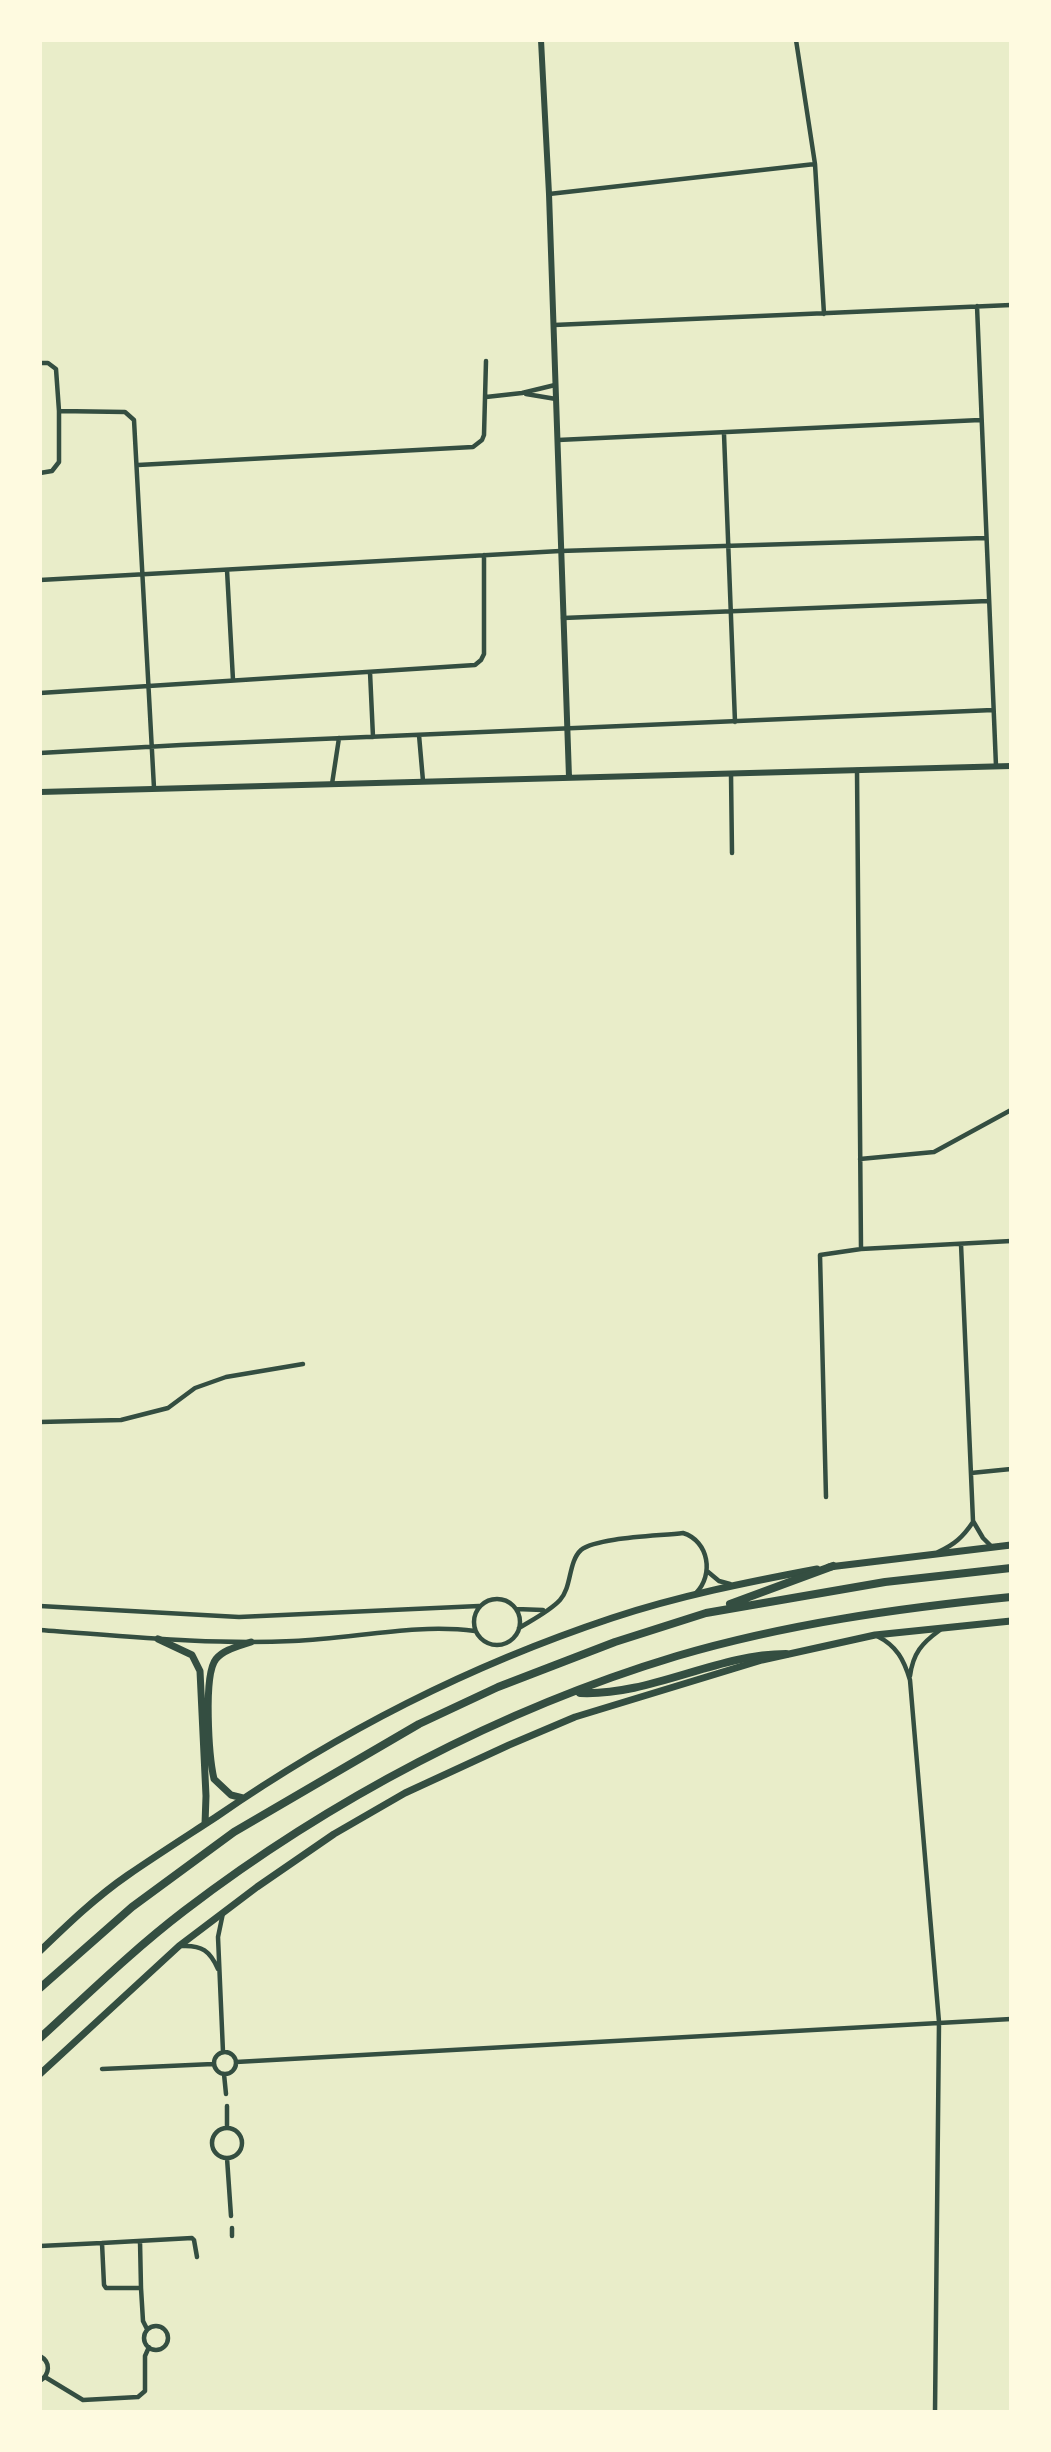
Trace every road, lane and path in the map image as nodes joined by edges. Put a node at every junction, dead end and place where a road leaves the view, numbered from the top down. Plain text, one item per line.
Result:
1 (541, 40) edge
2 (796, 40) edge
3 (815, 164) junction
4 (549, 194) junction
5 (1011, 304) edge
6 (977, 306) junction
7 (824, 314) junction
8 (553, 325) junction
9 (486, 361) dead end
10 (40, 363) edge
11 (555, 384) junction
12 (522, 393) junction
13 (485, 397) junction
14 (556, 399) junction
15 (59, 411) junction
16 (980, 420) junction
17 (724, 434) junction
18 (557, 440) junction
19 (138, 465) junction
20 (40, 473) edge
21 (985, 538) junction
22 (728, 545) junction
23 (560, 551) junction
24 (484, 555) junction
25 (227, 570) junction
26 (143, 575) junction
27 (40, 580) edge
28 (988, 601) junction
29 (730, 612) junction
30 (563, 618) junction
31 (370, 671) junction
32 (233, 680) junction
33 (148, 686) junction
34 (40, 693) edge
35 (993, 710) junction
36 (734, 722) junction
37 (567, 727) junction
38 (419, 735) junction
39 (373, 737) junction
40 (339, 738) junction
41 (151, 746) junction
42 (40, 753) edge
43 (1011, 765) edge
44 (996, 766) junction
45 (857, 770) junction
46 (731, 773) junction
47 (569, 777) junction
48 (423, 781) junction
49 (332, 784) junction
50 (154, 788) junction
51 (40, 792) edge
52 (732, 852) dead end
53 (1011, 1110) edge
54 (860, 1159) junction
55 (1011, 1241) edge
56 (961, 1244) junction
57 (861, 1249) junction
58 (303, 1363) dead end
59 (40, 1422) edge
60 (1011, 1469) edge
61 (971, 1473) junction
62 (826, 1497) dead end
63 (973, 1521) junction
64 (1011, 1545) edge
65 (992, 1547) junction
66 (938, 1552) junction
67 (833, 1566) junction
68 (1011, 1567) edge
69 (707, 1571) junction
70 (733, 1585) junction
71 (693, 1596) junction
72 (1011, 1597) edge
73 (40, 1606) edge
74 (479, 1606) junction
75 (516, 1609) junction
76 (546, 1610) junction
77 (706, 1613) junction
78 (1011, 1621) edge
79 (944, 1627) junction
80 (519, 1628) junction
81 (40, 1630) edge
82 (475, 1631) junction
83 (875, 1635) junction
84 (158, 1639) junction
85 (251, 1642) junction
86 (786, 1654) junction
87 (910, 1680) junction
88 (574, 1692) junction
89 (243, 1798) junction
90 (205, 1824) junction
91 (223, 1912) junction
92 (178, 1946) junction
93 (40, 1951) edge
94 (220, 1972) junction
95 (40, 1988) edge
96 (1011, 2019) edge
97 (939, 2022) junction
98 (40, 2038) edge
99 (223, 2052) junction
100 (236, 2062) junction
101 (214, 2064) junction
102 (102, 2069) dead end
103 (40, 2074) edge
104 (225, 2074) junction
105 (226, 2094) dead end
106 (227, 2106) dead end
107 (227, 2128) junction
108 (227, 2158) junction
109 (231, 2216) dead end
110 (232, 2228) dead end
111 (232, 2236) dead end
112 (140, 2241) junction
113 (102, 2244) junction
114 (40, 2246) edge
115 (197, 2257) dead end
116 (142, 2288) junction
117 (147, 2329) junction
118 (149, 2347) junction
119 (40, 2356) edge
120 (43, 2379) edge
121 (934, 2412) edge

1 - 4 street
2 - 3 street
3 - 4 street
3 - 7 street
4 - 8 street
5 - 6 street
6 - 7 street
6 - 16 street
7 - 8 street
8 - 11 street
9 - 13 street
10 - 15 street
11 - 12 street
11 - 14 street
12 - 13 street
12 - 14 street
13 - 19 street
14 - 18 street
15 - 19 street
15 - 20 street
16 - 17 street
16 - 21 street
17 - 18 street
17 - 22 street
18 - 23 street
19 - 26 street
21 - 22 street
21 - 28 street
22 - 23 street
22 - 29 street
23 - 24 street
23 - 30 street
24 - 25 street
24 - 31 street
25 - 26 street
25 - 32 street
26 - 27 street
26 - 33 street
28 - 29 street
28 - 35 street
29 - 30 street
29 - 36 street
30 - 37 street
31 - 32 street
31 - 39 street
32 - 33 street
33 - 34 street
33 - 41 street
35 - 36 street
35 - 44 street
36 - 37 street
37 - 38 street
37 - 47 street
38 - 39 street
38 - 48 street
39 - 40 street
40 - 41 street
40 - 49 street
41 - 42 street
41 - 50 street
43 - 44 street
44 - 45 street
45 - 46 street
45 - 54 street
46 - 47 street
46 - 52 street
47 - 48 street
48 - 49 street
49 - 50 street
50 - 51 street
53 - 54 street
54 - 57 street
55 - 56 street
56 - 57 street
56 - 61 street
57 - 62 street
58 - 59 street
60 - 61 street
61 - 63 street
63 - 65 street
63 - 66 street
64 - 65 main road
65 - 66 main road
66 - 67 main road
67 - 70 main road
67 - 77 highway
68 - 77 highway
69 - 70 street
69 - 71 street
69 - 76 street
70 - 71 main road
71 - 89 main road
72 - 88 highway
73 - 74 street
74 - 75 street
74 - 82 street
75 - 76 street
75 - 80 street
76 - 80 street
77 - 95 highway
78 - 79 main road
79 - 83 main road
79 - 87 street
80 - 82 street
81 - 84 street
82 - 85 street
83 - 86 main road
83 - 87 street
84 - 85 street
84 - 90 main road
85 - 89 main road
86 - 88 highway
86 - 91 main road
87 - 97 street
88 - 98 highway
89 - 90 main road
90 - 93 main road
91 - 92 main road
91 - 94 street
92 - 94 street
92 - 103 main road
94 - 99 street
96 - 97 street
97 - 100 street
97 - 121 street
99 - 100 street
99 - 101 street
100 - 104 street
101 - 102 street
101 - 104 street
104 - 105 street
106 - 107 street
107 - 108 street
107 - 108 street
108 - 109 street
110 - 111 street
112 - 113 street
112 - 115 street
112 - 116 street
113 - 114 street
113 - 116 street
116 - 117 street
117 - 118 street
117 - 118 street
118 - 120 street
119 - 120 street

